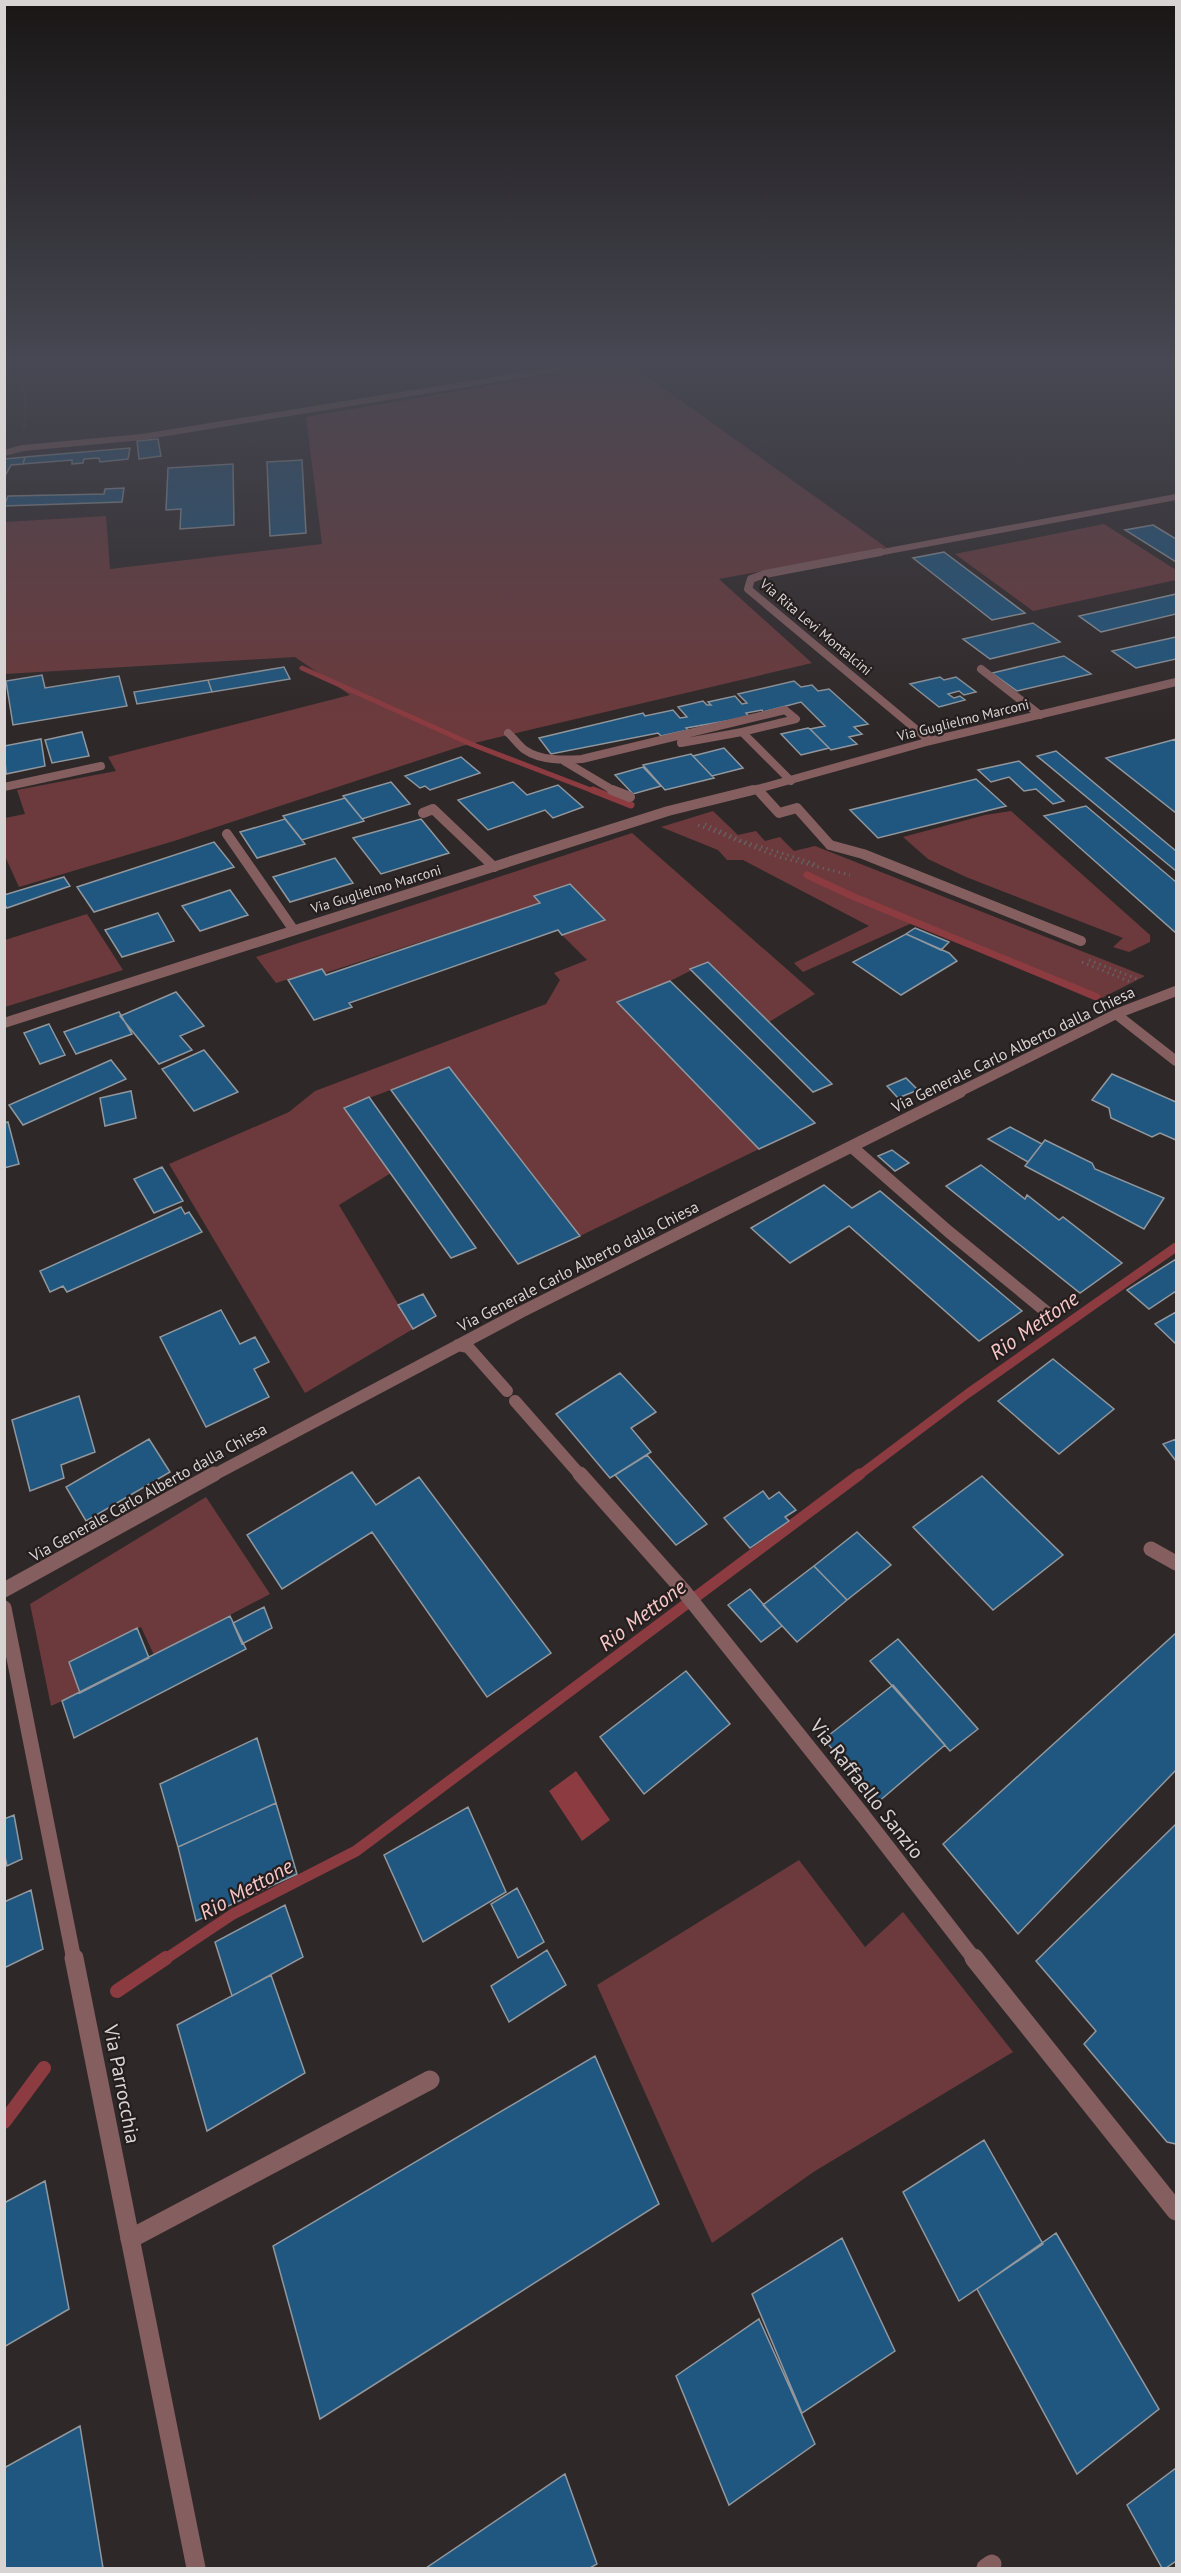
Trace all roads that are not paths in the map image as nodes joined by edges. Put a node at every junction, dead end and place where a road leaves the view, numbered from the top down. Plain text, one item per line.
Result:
1 (1176, 497) edge
2 (981, 669) dead end
3 (1176, 678) edge
4 (1040, 715) junction
5 (733, 722) junction
6 (742, 732) junction
7 (508, 733) dead end
8 (673, 737) junction
9 (930, 741) junction
10 (560, 760) junction
11 (101, 766) dead end
12 (791, 781) junction
13 (4, 787) edge
14 (757, 789) junction
15 (630, 797) dead end
16 (423, 813) dead end
17 (227, 834) dead end
18 (494, 867) junction
19 (293, 929) junction
20 (1081, 941) dead end
21 (1176, 991) edge
22 (1116, 1014) junction
23 (4, 1023) edge
24 (1176, 1060) edge
25 (852, 1147) junction
26 (1049, 1314) dead end
27 (458, 1346) junction
28 (1151, 1549) dead end
29 (1176, 1563) edge
30 (4, 1590) edge
31 (4, 1608) edge
32 (430, 2080) dead end
33 (1176, 2211) edge
34 (130, 2239) junction
35 (195, 2568) edge

1 - 9 street, Via Rita Levi Montalcini
2 - 4 street
3 - 4 street, Via Guglielmo Marconi
4 - 9 street, Via Guglielmo Marconi
5 - 6 street
5 - 6 street
5 - 8 street
6 - 8 street
6 - 12 street
7 - 10 street
8 - 10 street
9 - 12 street, Via Guglielmo Marconi
10 - 15 street
11 - 13 street
12 - 14 street, Via Guglielmo Marconi
14 - 18 street, Via Guglielmo Marconi
14 - 20 street
16 - 18 street
17 - 19 street
18 - 19 street, Via Guglielmo Marconi
19 - 23 street, Via Guglielmo Marconi
21 - 22 street, Via Generale Carlo Alberto dalla Chiesa
22 - 24 street
22 - 25 street, Via Generale Carlo Alberto dalla Chiesa
25 - 26 street
25 - 27 street, Via Generale Carlo Alberto dalla Chiesa
27 - 30 street, Via Generale Carlo Alberto dalla Chiesa
27 - 33 street, Via Raffaello Sanzio
28 - 29 street
31 - 34 street, Via Parrocchia
32 - 34 street
34 - 35 street, Via Parrocchia

